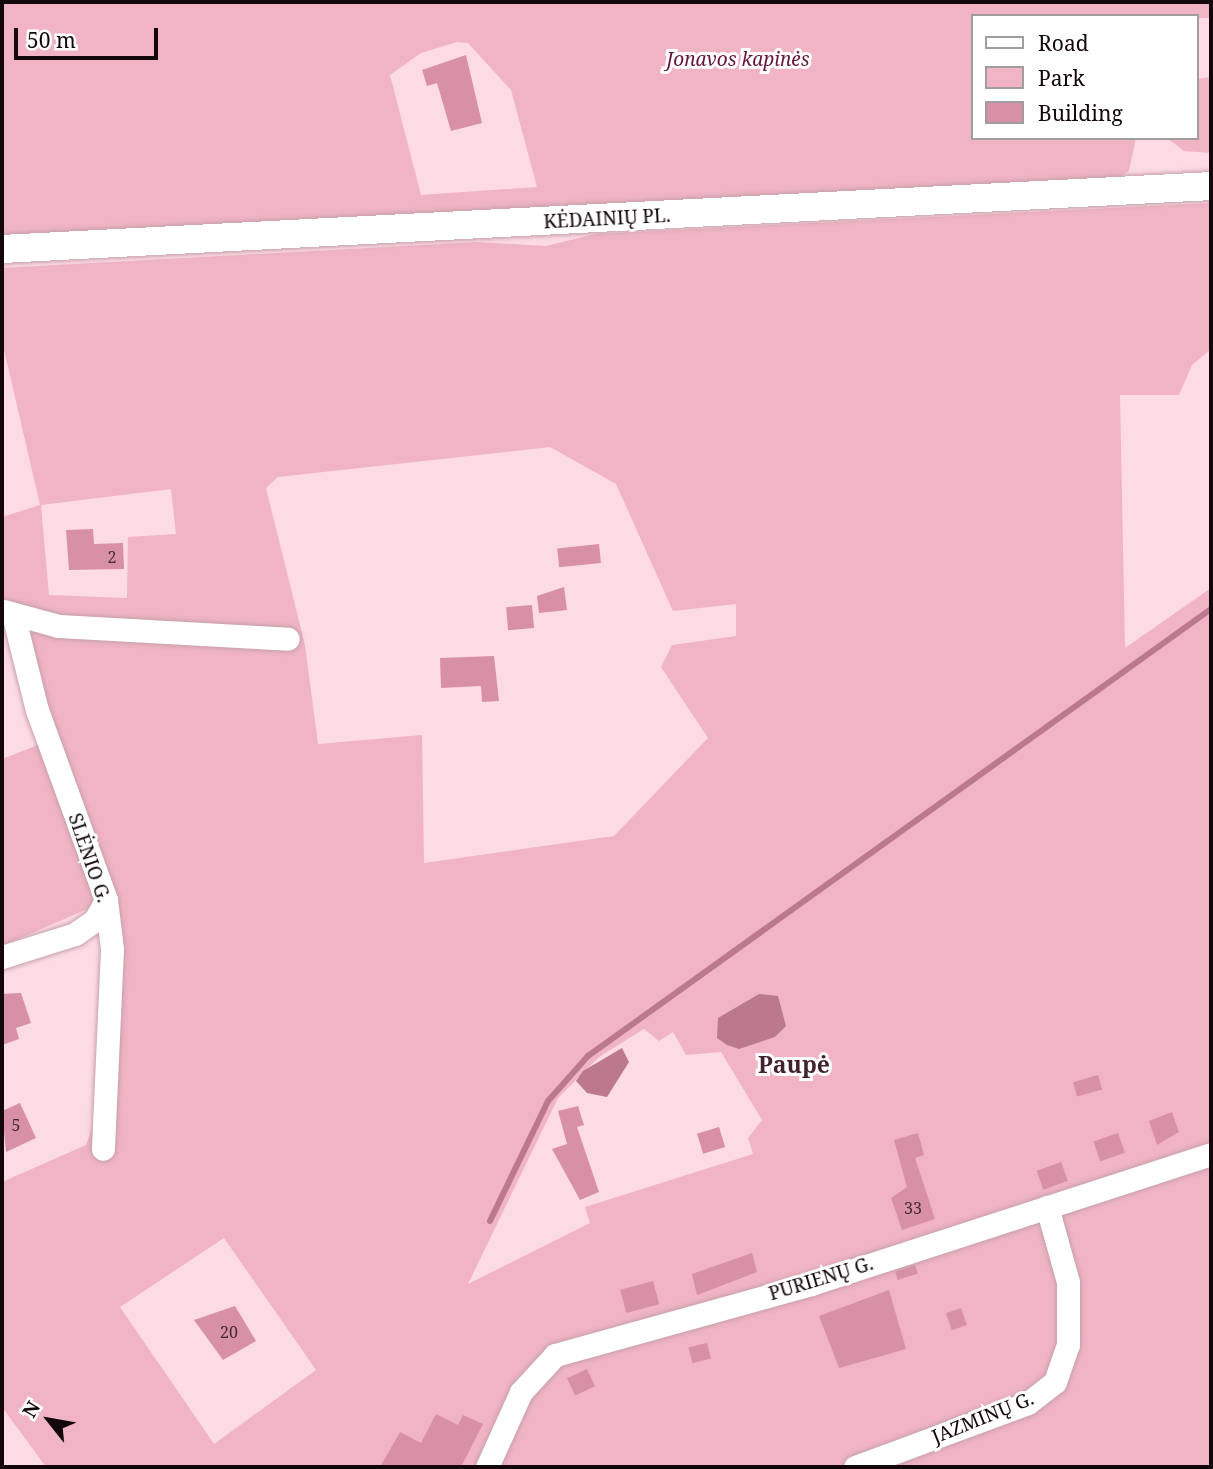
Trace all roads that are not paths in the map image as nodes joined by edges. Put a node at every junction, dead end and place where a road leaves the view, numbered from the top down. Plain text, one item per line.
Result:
1 (1211, 186) edge
2 (2, 249) edge
3 (8, 614) edge
4 (288, 639) dead end
5 (106, 900) junction
6 (2, 957) edge
7 (103, 1149) dead end
8 (1211, 1154) edge
9 (1047, 1208) junction
10 (487, 1467) edge
11 (855, 1467) edge

1 - 2 main road, KĖDAINIŲ PL.
3 - 4 street
3 - 5 street, SLĖNIO G.
5 - 6 street
5 - 7 street, SLĖNIO G.
8 - 9 street, PURIENŲ G.
9 - 10 street, PURIENŲ G.
9 - 11 street, JAZMINŲ G.

